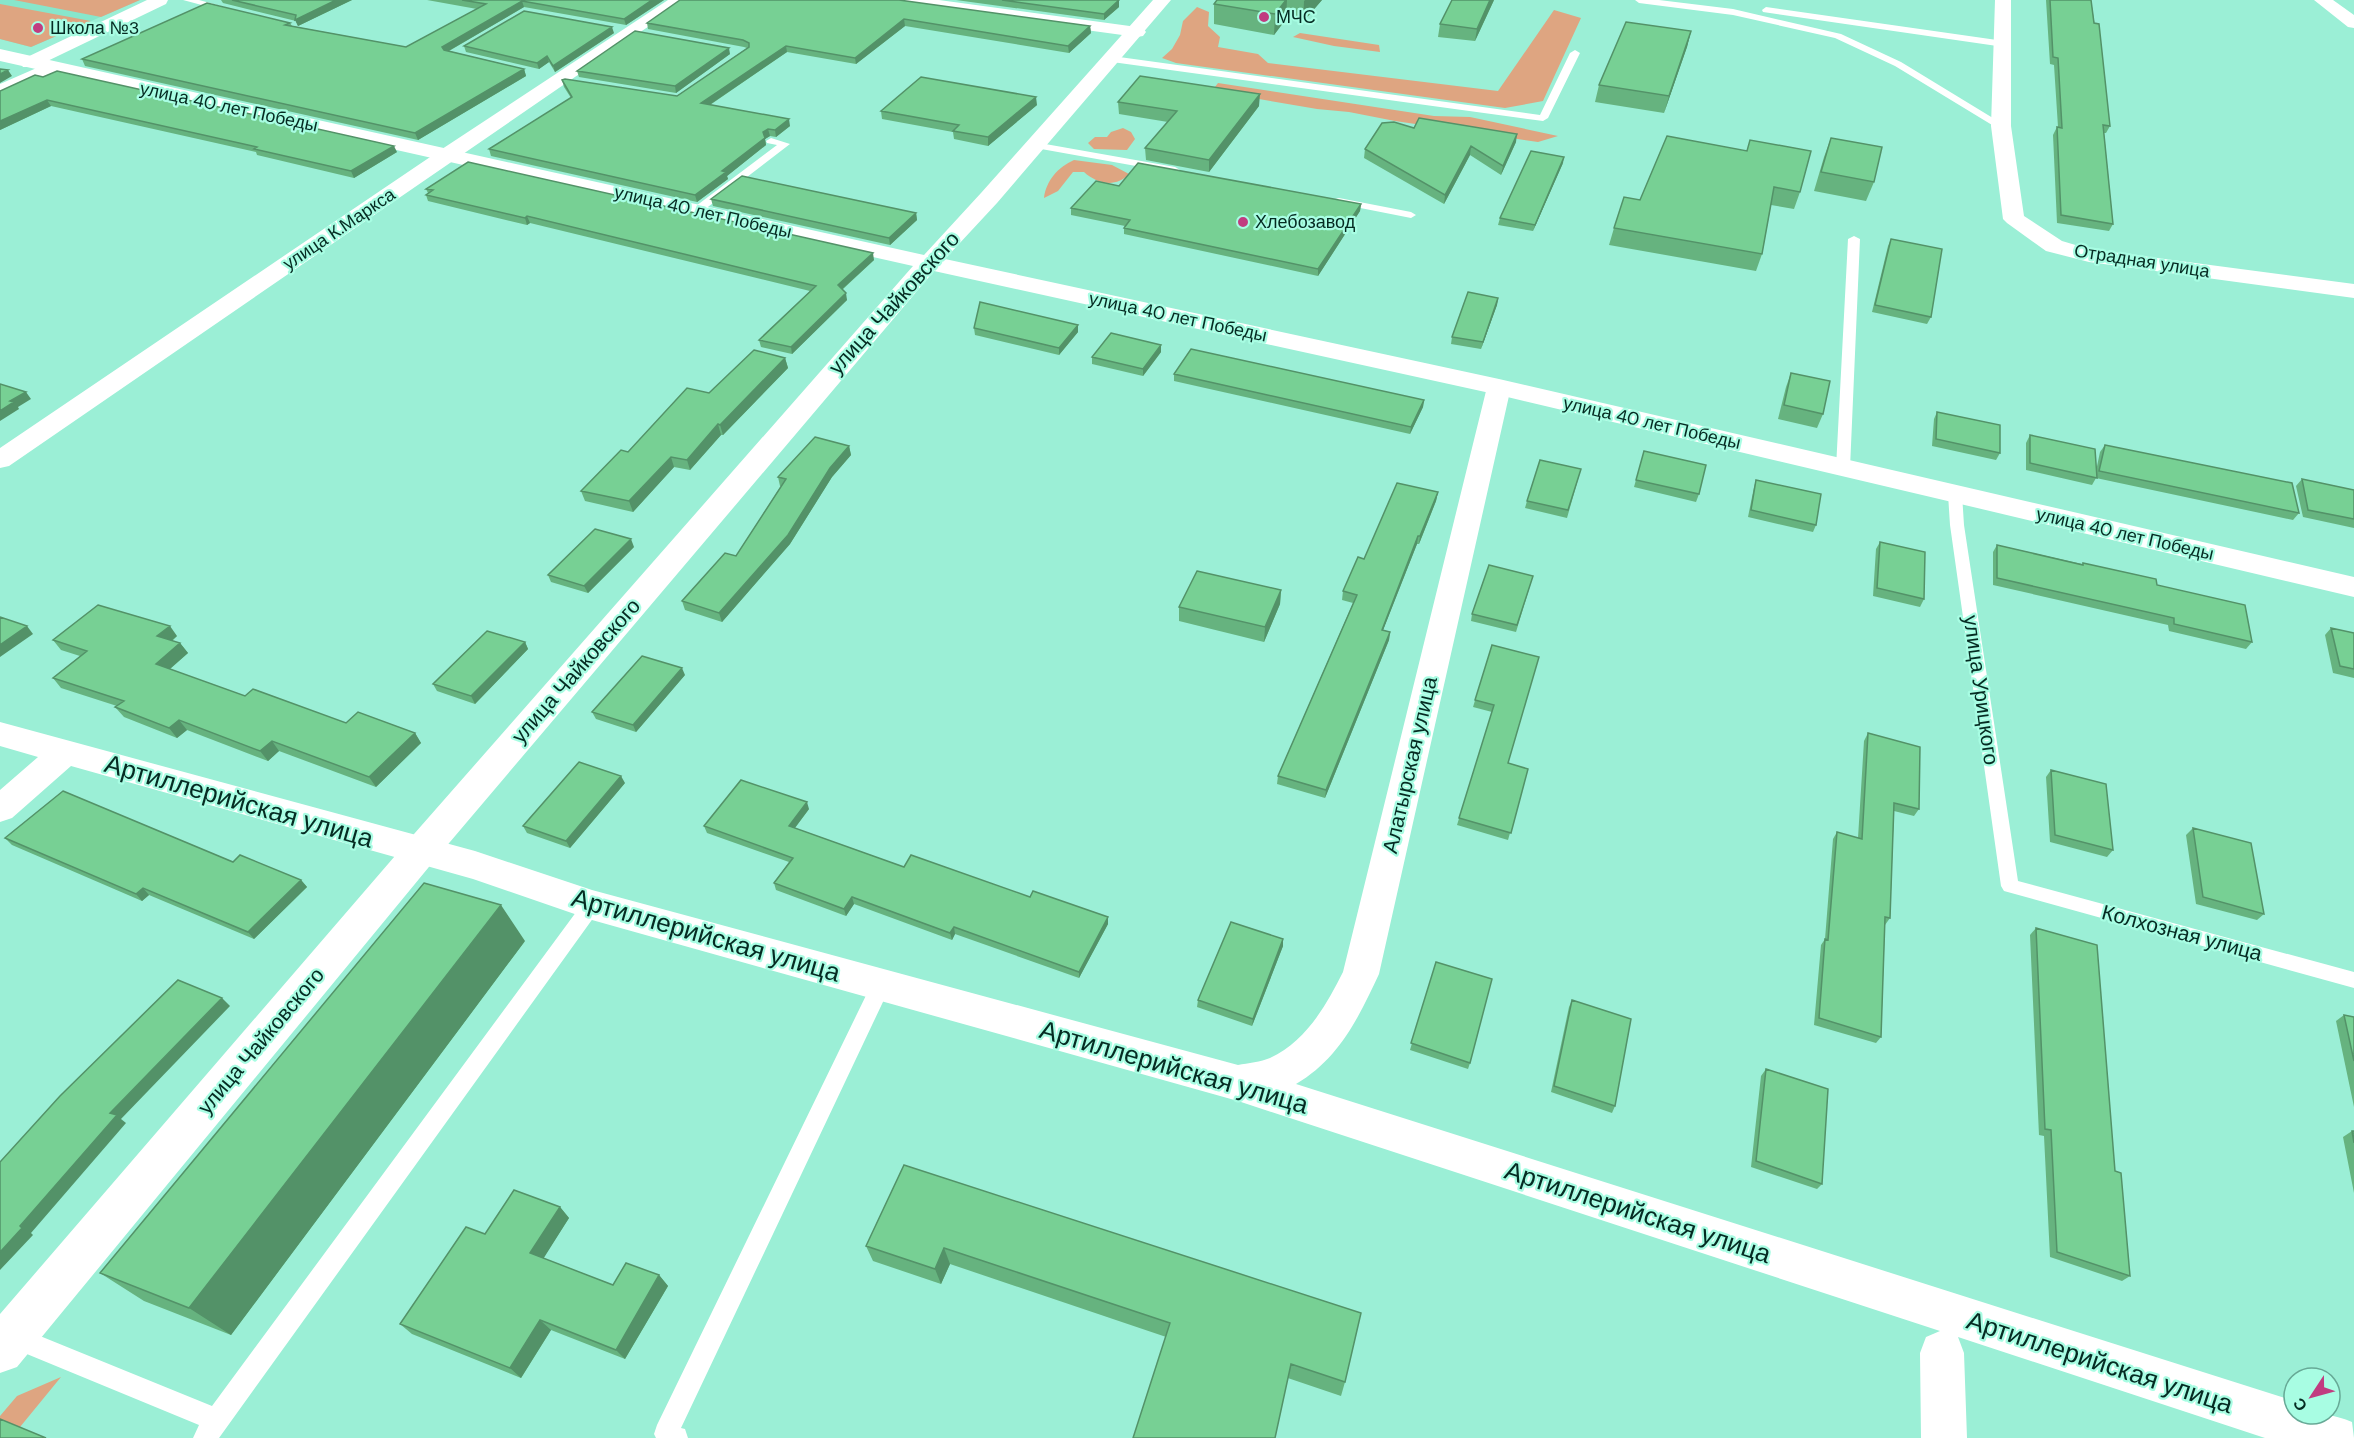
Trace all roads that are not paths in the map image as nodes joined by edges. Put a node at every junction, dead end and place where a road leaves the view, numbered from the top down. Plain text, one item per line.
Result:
1 (160, 0) edge
2 (187, 0) edge
3 (679, 0) edge
4 (903, 0) edge
5 (1162, 0) edge
6 (1639, 0) edge
7 (1699, 0) edge
8 (2003, 0) edge
9 (2322, 0) edge
10 (230, 10) edge
11 (2354, 23) edge
12 (1137, 32) junction
13 (2004, 44) junction
14 (1575, 53) dead end
15 (0, 55) edge
16 (1112, 59) junction
17 (39, 65) junction
18 (0, 91) edge
19 (2001, 126) junction
20 (771, 141) edge
21 (1034, 145) junction
22 (446, 155) junction
23 (1183, 171) edge
24 (1331, 200) edge
25 (696, 211) junction
26 (1411, 215) dead end
27 (1854, 239) dead end
28 (928, 262) junction
29 (2354, 291) edge
30 (1499, 387) junction
31 (0, 460) edge
32 (1843, 468) junction
33 (1955, 494) junction
34 (2354, 587) edge
35 (0, 734) edge
36 (65, 752) junction
37 (0, 809) edge
38 (420, 852) junction
39 (2010, 886) joint
40 (592, 905) junction
41 (2354, 980) edge
42 (881, 985) junction
43 (1238, 1083) junction
44 (6, 1344) edge
45 (1942, 1353) dead end
46 (211, 1429) edge
47 (676, 1438) edge
48 (1944, 1438) edge
49 (2336, 1438) edge

1 - 17 street
2 - 10 lane
3 - 22 street, улица К.Маркса
4 - 12 street
5 - 12 street, улица Чайковского
6 - 19 lane
7 - 13 lane
8 - 13 street, Отрадная улица
9 - 11 street
12 - 16 street, улица Чайковского
13 - 19 street, Отрадная улица
14 - 16 lane
15 - 17 street, улица 40 лет Победы
16 - 21 street, улица Чайковского
17 - 18 street
17 - 22 street, улица 40 лет Победы
19 - 29 street, Отрадная улица
20 - 25 lane
21 - 23 lane
21 - 28 street, улица Чайковского
22 - 25 street, улица 40 лет Победы
22 - 31 street, улица К.Маркса
24 - 26 lane
25 - 28 street, улица 40 лет Победы
27 - 32 lane
28 - 30 street, улица 40 лет Победы
28 - 38 street, улица Чайковского
30 - 32 street, улица 40 лет Победы
30 - 43 street, Алатырская улица
32 - 33 street, улица 40 лет Победы
33 - 34 street, улица 40 лет Победы
33 - 39 lane, улица Урицкого
35 - 36 street, Артиллерийская улица
36 - 37 street
36 - 38 street, Артиллерийская улица
38 - 40 street, Артиллерийская улица
38 - 44 street, улица Чайковского
39 - 41 lane, Колхозная улица
40 - 42 street, Артиллерийская улица
40 - 46 lane
42 - 43 street, Артиллерийская улица
42 - 47 lane
43 - 49 street, Артиллерийская улица
44 - 46 lane
45 - 48 street

